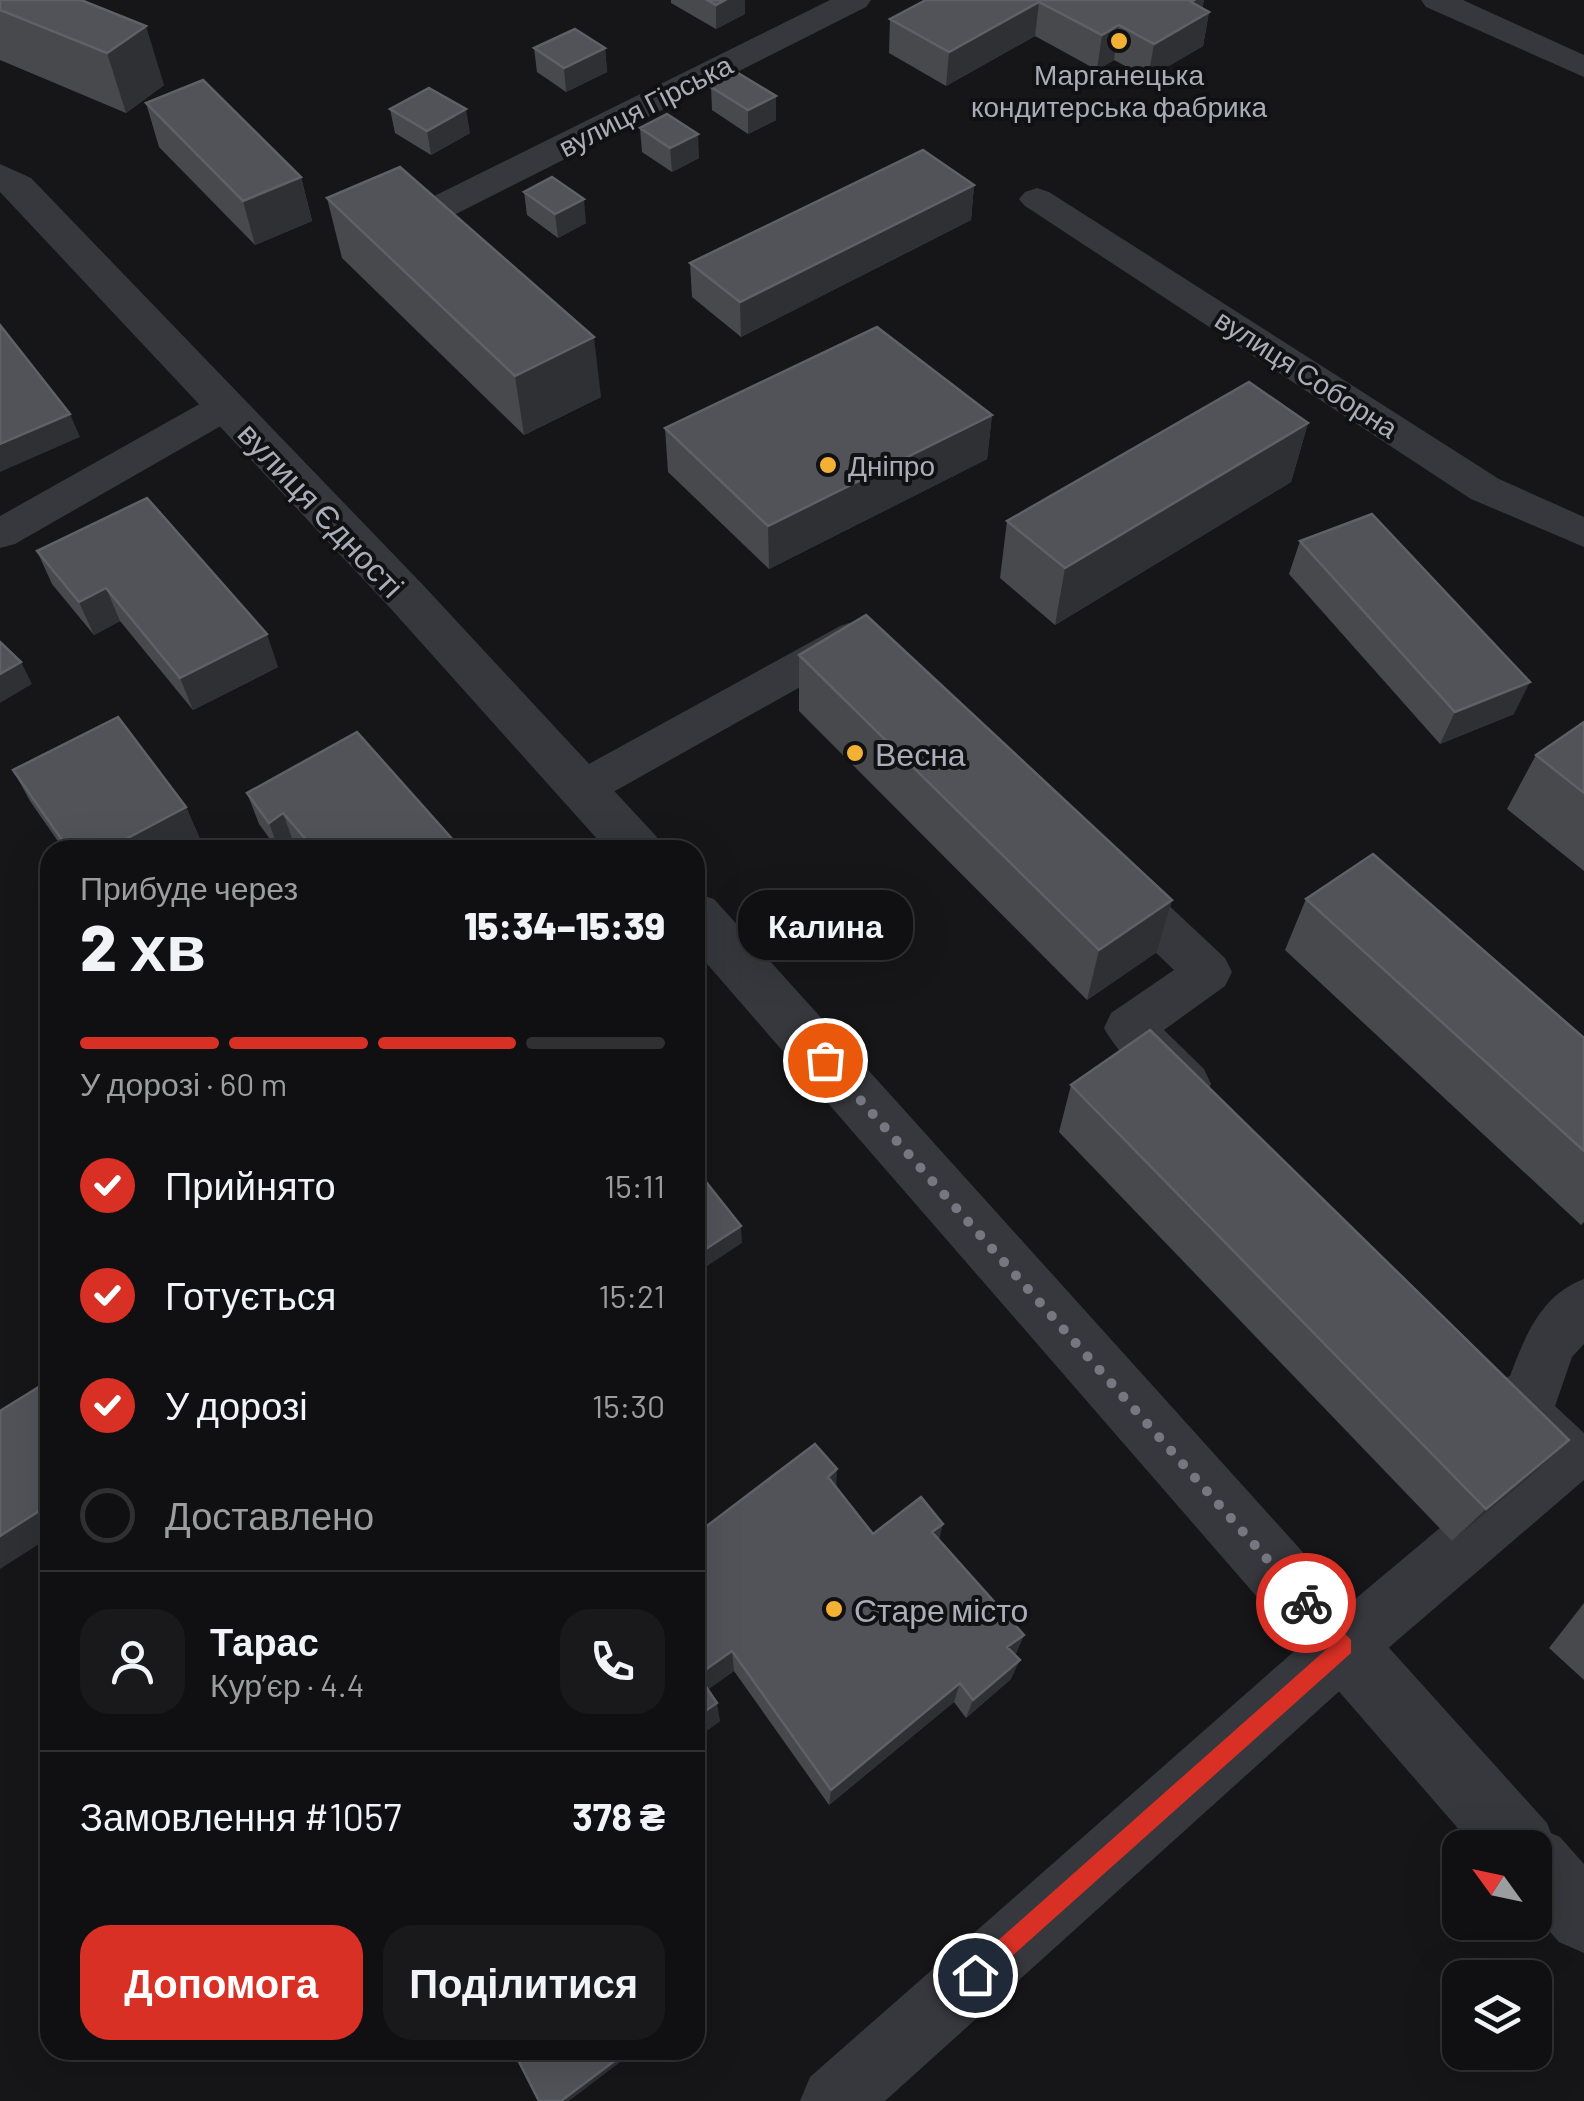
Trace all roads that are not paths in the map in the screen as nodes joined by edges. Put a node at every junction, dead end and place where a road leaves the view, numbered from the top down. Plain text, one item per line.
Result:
1 (854, 0) edge
2 (1436, 0) edge
3 (1584, 67) edge
4 (0, 175) edge
5 (1037, 199) dead end
6 (435, 210) edge
7 (226, 406) junction
8 (0, 534) edge
9 (1584, 534) edge
10 (898, 677) edge
11 (583, 788) junction
12 (629, 840) edge
13 (1081, 851) edge
14 (705, 925) edge
15 (1213, 1111) edge
16 (1584, 1304) edge
17 (1482, 1372) edge
18 (1524, 1414) junction
19 (1576, 1463) edge
20 (1344, 1646) junction
21 (1506, 1830) edge
22 (1552, 1881) edge
23 (1584, 1918) edge
24 (834, 2101) edge

1 - 6 street, вулиця Гірська
2 - 3 street
4 - 7 street, вулиця Єдності
5 - 9 street, вулиця Соборна
7 - 8 street
7 - 11 street, вулиця Єдності
10 - 11 street
11 - 12 street, вулиця Єдності
13 - 15 street
14 - 20 street
16 - 18 street
17 - 18 street
18 - 19 street
19 - 20 street
20 - 21 street
20 - 24 street
22 - 23 street

